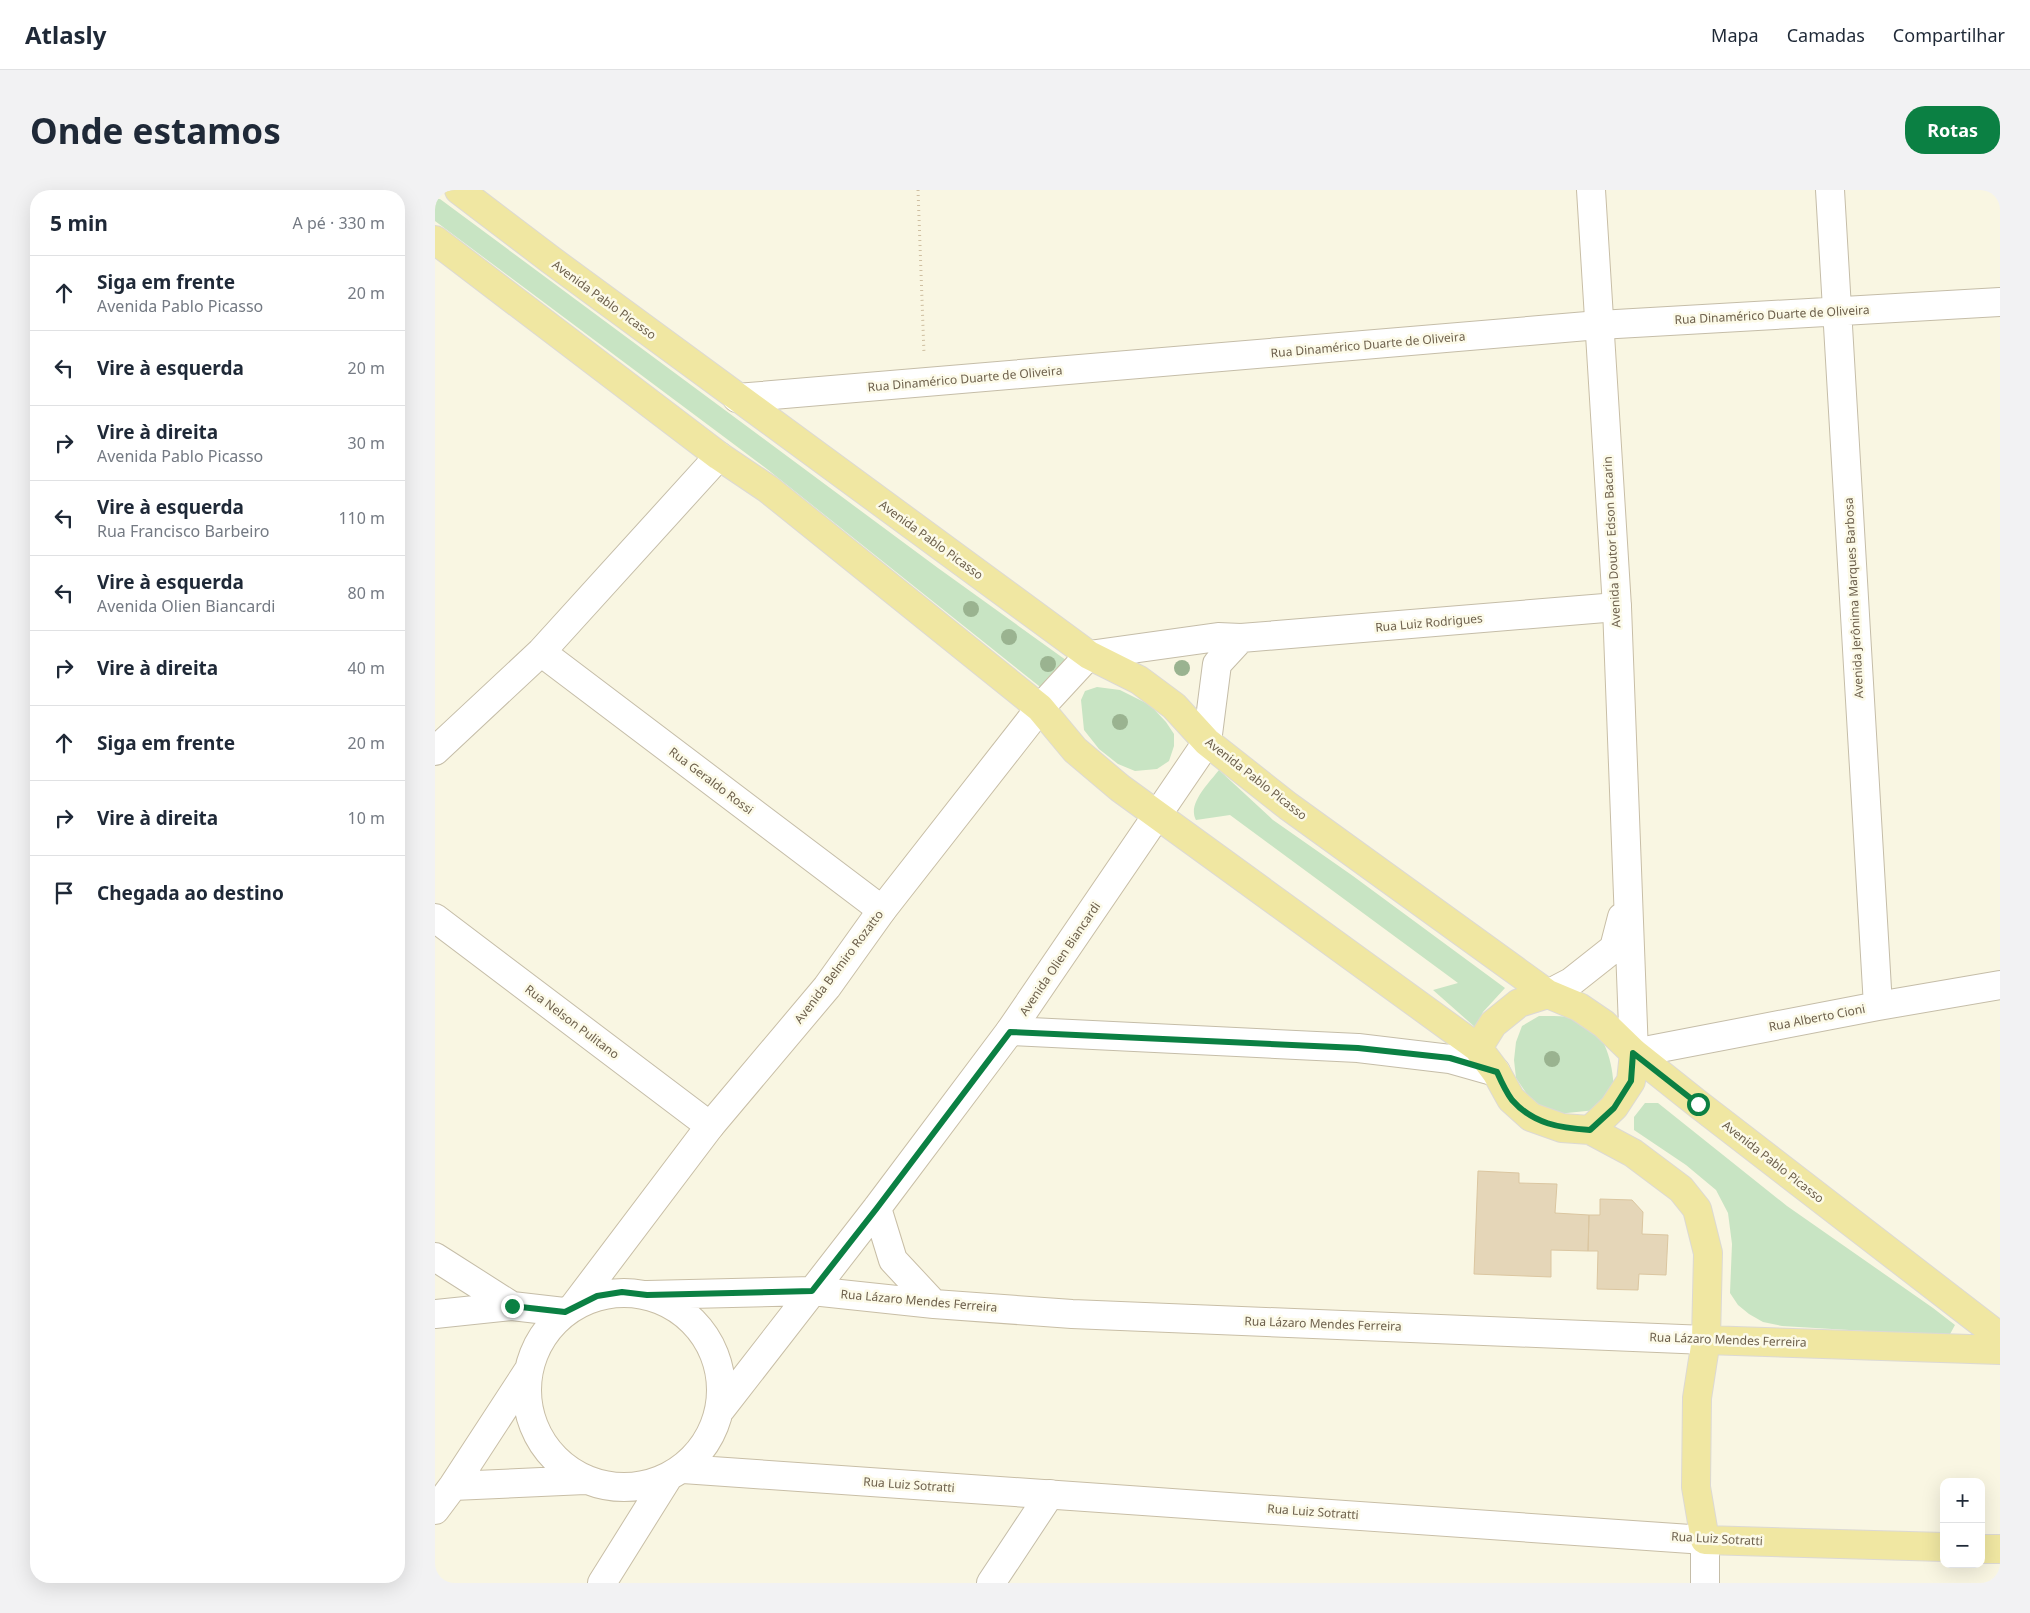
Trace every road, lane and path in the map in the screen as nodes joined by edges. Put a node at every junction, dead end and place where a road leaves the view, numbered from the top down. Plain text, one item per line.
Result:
1 (459, 190) edge
2 (918, 190) edge
3 (1591, 190) edge
4 (1830, 190) edge
5 (435, 240) edge
6 (2000, 302) edge
7 (1837, 312) junction
8 (1599, 325) junction
9 (925, 382) junction
10 (737, 398) junction
11 (719, 456) junction
12 (1617, 608) junction
13 (1241, 638) junction
14 (541, 652) junction
15 (1089, 656) junction
16 (1040, 708) junction
17 (1207, 742) junction
18 (435, 751) edge
19 (1157, 816) junction
20 (1629, 893) junction
21 (882, 910) junction
22 (435, 918) edge
23 (2000, 985) edge
24 (1548, 994) junction
25 (1877, 1006) junction
26 (1010, 1032) junction
27 (1478, 1048) junction
28 (1633, 1053) junction
29 (1497, 1072) junction
30 (710, 1126) junction
31 (1590, 1130) junction
32 (877, 1208) junction
33 (435, 1257) edge
34 (812, 1291) junction
35 (647, 1295) junction
36 (933, 1304) junction
37 (512, 1306) junction
38 (569, 1309) junction
39 (435, 1314) edge
40 (2000, 1337) edge
41 (1706, 1340) junction
42 (2000, 1350) edge
43 (528, 1370) junction
44 (721, 1408) junction
45 (675, 1474) junction
46 (585, 1480) junction
47 (444, 1487) edge
48 (1050, 1494) junction
49 (435, 1510) edge
50 (1705, 1540) junction
51 (1940, 1547) edge
52 (1985, 1549) edge
53 (2000, 1549) edge
54 (602, 1583) edge
55 (991, 1583) edge
56 (1705, 1583) edge

1 - 10 main road, Avenida Pablo Picasso
2 - 9 path
3 - 8 street, Avenida Doutor Edson Bacarin
4 - 7 street, Avenida Jerônima Marques Barbosa
5 - 11 main road
6 - 7 street, Rua Dinamérico Duarte de Oliveira
7 - 8 street, Rua Dinamérico Duarte de Oliveira
7 - 25 street, Avenida Jerônima Marques Barbosa
8 - 9 street, Rua Dinamérico Duarte de Oliveira
8 - 12 street, Avenida Doutor Edson Bacarin
9 - 10 street, Rua Dinamérico Duarte de Oliveira
10 - 15 main road, Avenida Pablo Picasso
11 - 14 street
11 - 16 main road
12 - 13 street, Rua Luiz Rodrigues
12 - 20 street, Avenida Doutor Edson Bacarin
13 - 15 street, Rua Luiz Rodrigues
13 - 17 street
14 - 18 street
14 - 21 street, Rua Geraldo Rossi
15 - 16 street, Avenida Belmiro Rozatto
15 - 17 main road, Avenida Pablo Picasso
16 - 19 main road
16 - 21 street, Avenida Belmiro Rozatto
17 - 19 street, Avenida Olien Biancardi
17 - 24 main road, Avenida Pablo Picasso
19 - 26 street, Avenida Olien Biancardi
19 - 27 main road
20 - 24 street, Avenida Doutor Edson Bacarin
20 - 28 street, Avenida Doutor Edson Bacarin
21 - 30 street, Avenida Belmiro Rozatto
22 - 30 street, Rua Nelson Pulitano
23 - 25 street, Rua Alberto Cioni
24 - 27 main road
24 - 28 main road, Avenida Pablo Picasso
25 - 28 street, Rua Alberto Cioni
26 - 29 street
26 - 32 street, Avenida Olien Biancardi
27 - 29 main road
28 - 31 main road
28 - 40 main road, Avenida Pablo Picasso
29 - 31 main road
30 - 38 street, Avenida Belmiro Rozatto
31 - 41 main road
32 - 34 street, Avenida Olien Biancardi
32 - 36 street
33 - 37 street
34 - 35 street, Rua Lázaro Mendes Ferreira
34 - 36 street, Rua Lázaro Mendes Ferreira
34 - 44 street, Avenida Olien Biancardi
35 - 38 street
35 - 44 street
36 - 41 street, Rua Lázaro Mendes Ferreira
37 - 38 street
37 - 39 street
38 - 43 street
41 - 42 main road, Rua Lázaro Mendes Ferreira
41 - 50 main road
43 - 46 street
43 - 47 street
44 - 45 street
45 - 46 street, Rua Luiz Sotratti
45 - 48 street, Rua Luiz Sotratti
45 - 54 street
46 - 47 street
47 - 49 street
48 - 50 street, Rua Luiz Sotratti
48 - 55 street
50 - 51 main road, Rua Luiz Sotratti
50 - 56 street
52 - 53 main road

